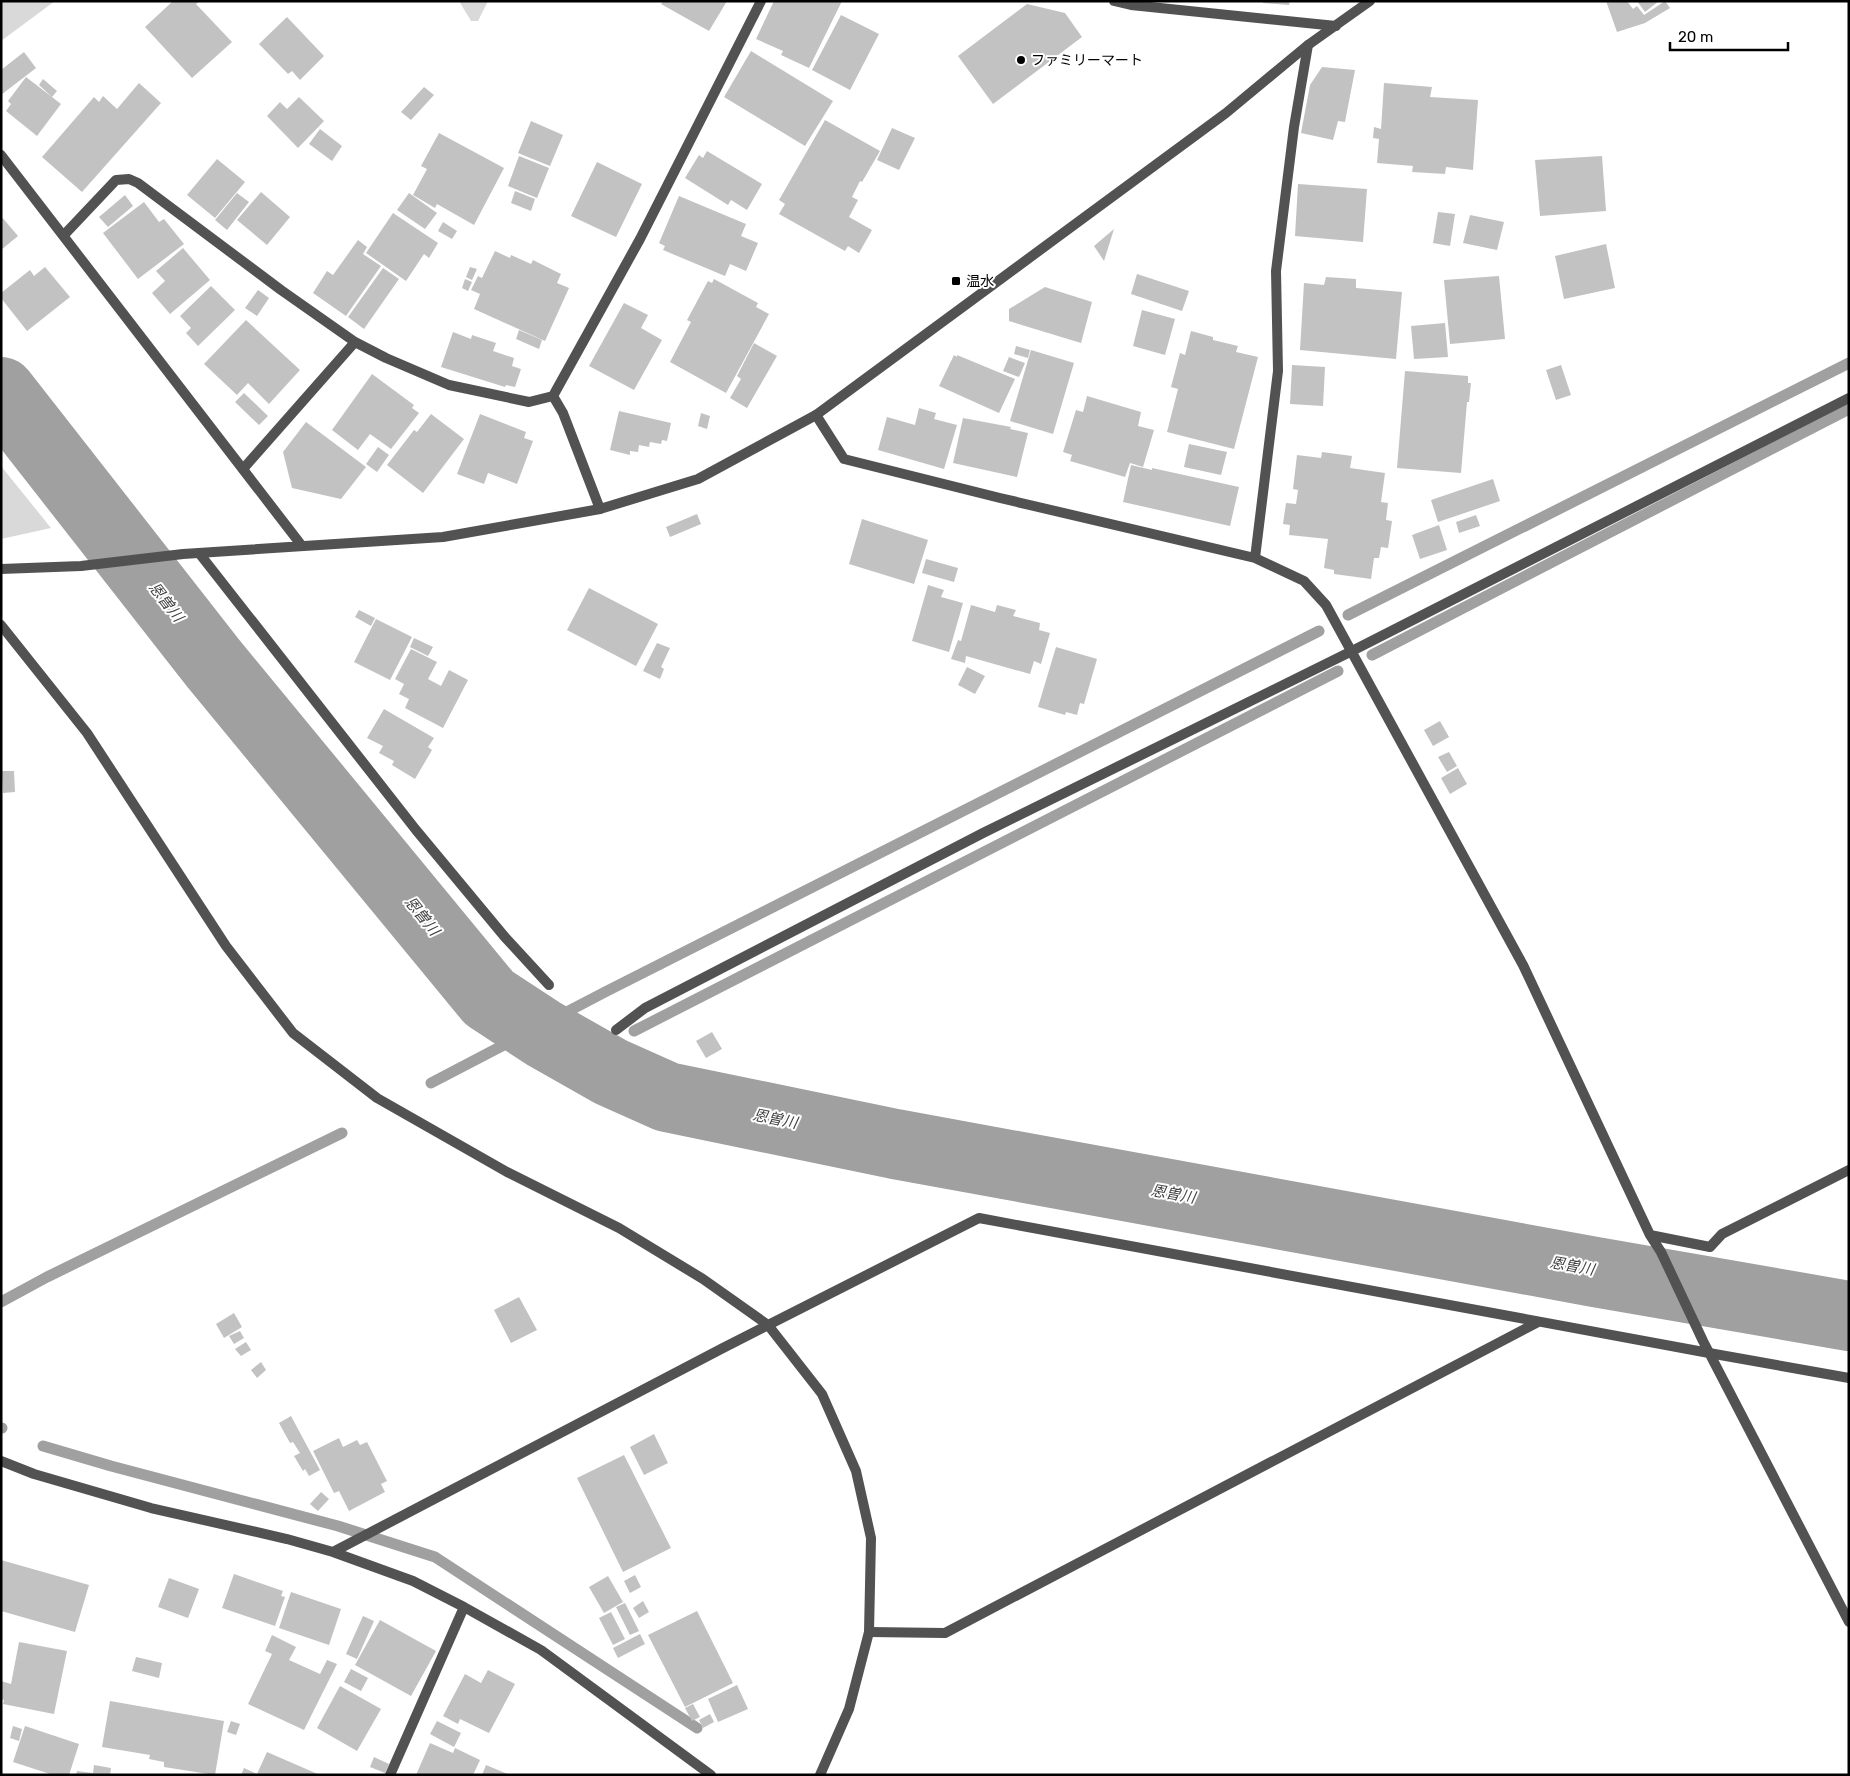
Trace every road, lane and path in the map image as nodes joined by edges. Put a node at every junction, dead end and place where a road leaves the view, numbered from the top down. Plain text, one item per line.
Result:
1 (762, 1) edge
2 (1114, 1) edge
3 (1370, 1) edge
4 (1336, 26) junction
5 (1308, 45) junction
6 (1, 155) edge
7 (64, 235) junction
8 (355, 342) junction
9 (553, 396) junction
10 (1849, 398) edge
11 (816, 415) junction
12 (243, 468) junction
13 (600, 509) junction
14 (302, 546) junction
15 (199, 553) junction
16 (1255, 558) junction
17 (1, 570) edge
18 (1, 625) edge
19 (1350, 652) junction
20 (550, 985) dead end
21 (616, 1030) dead end
22 (1849, 1170) edge
23 (1650, 1235) junction
24 (1538, 1322) junction
25 (768, 1325) junction
26 (1709, 1353) junction
27 (1849, 1378) edge
28 (1, 1461) edge
29 (333, 1552) junction
30 (464, 1607) junction
31 (1849, 1622) edge
32 (869, 1632) junction
33 (390, 1775) edge
34 (711, 1775) edge
35 (820, 1775) edge

1 - 9 street
2 - 4 street
3 - 4 street
4 - 5 street
5 - 11 street
5 - 16 street
6 - 7 street
7 - 8 street
7 - 12 street
8 - 9 street
8 - 12 street
9 - 13 street
10 - 19 street
11 - 13 street
11 - 16 street
12 - 14 street
13 - 14 street
14 - 15 street
15 - 17 street
15 - 20 street
16 - 19 street
18 - 25 street
19 - 21 street
19 - 23 street
22 - 23 street
23 - 26 street
24 - 25 street
24 - 26 street
24 - 32 street
25 - 29 street
25 - 32 street
26 - 27 street
26 - 31 street
28 - 29 street
29 - 30 street
30 - 33 street
30 - 34 street
32 - 35 street

